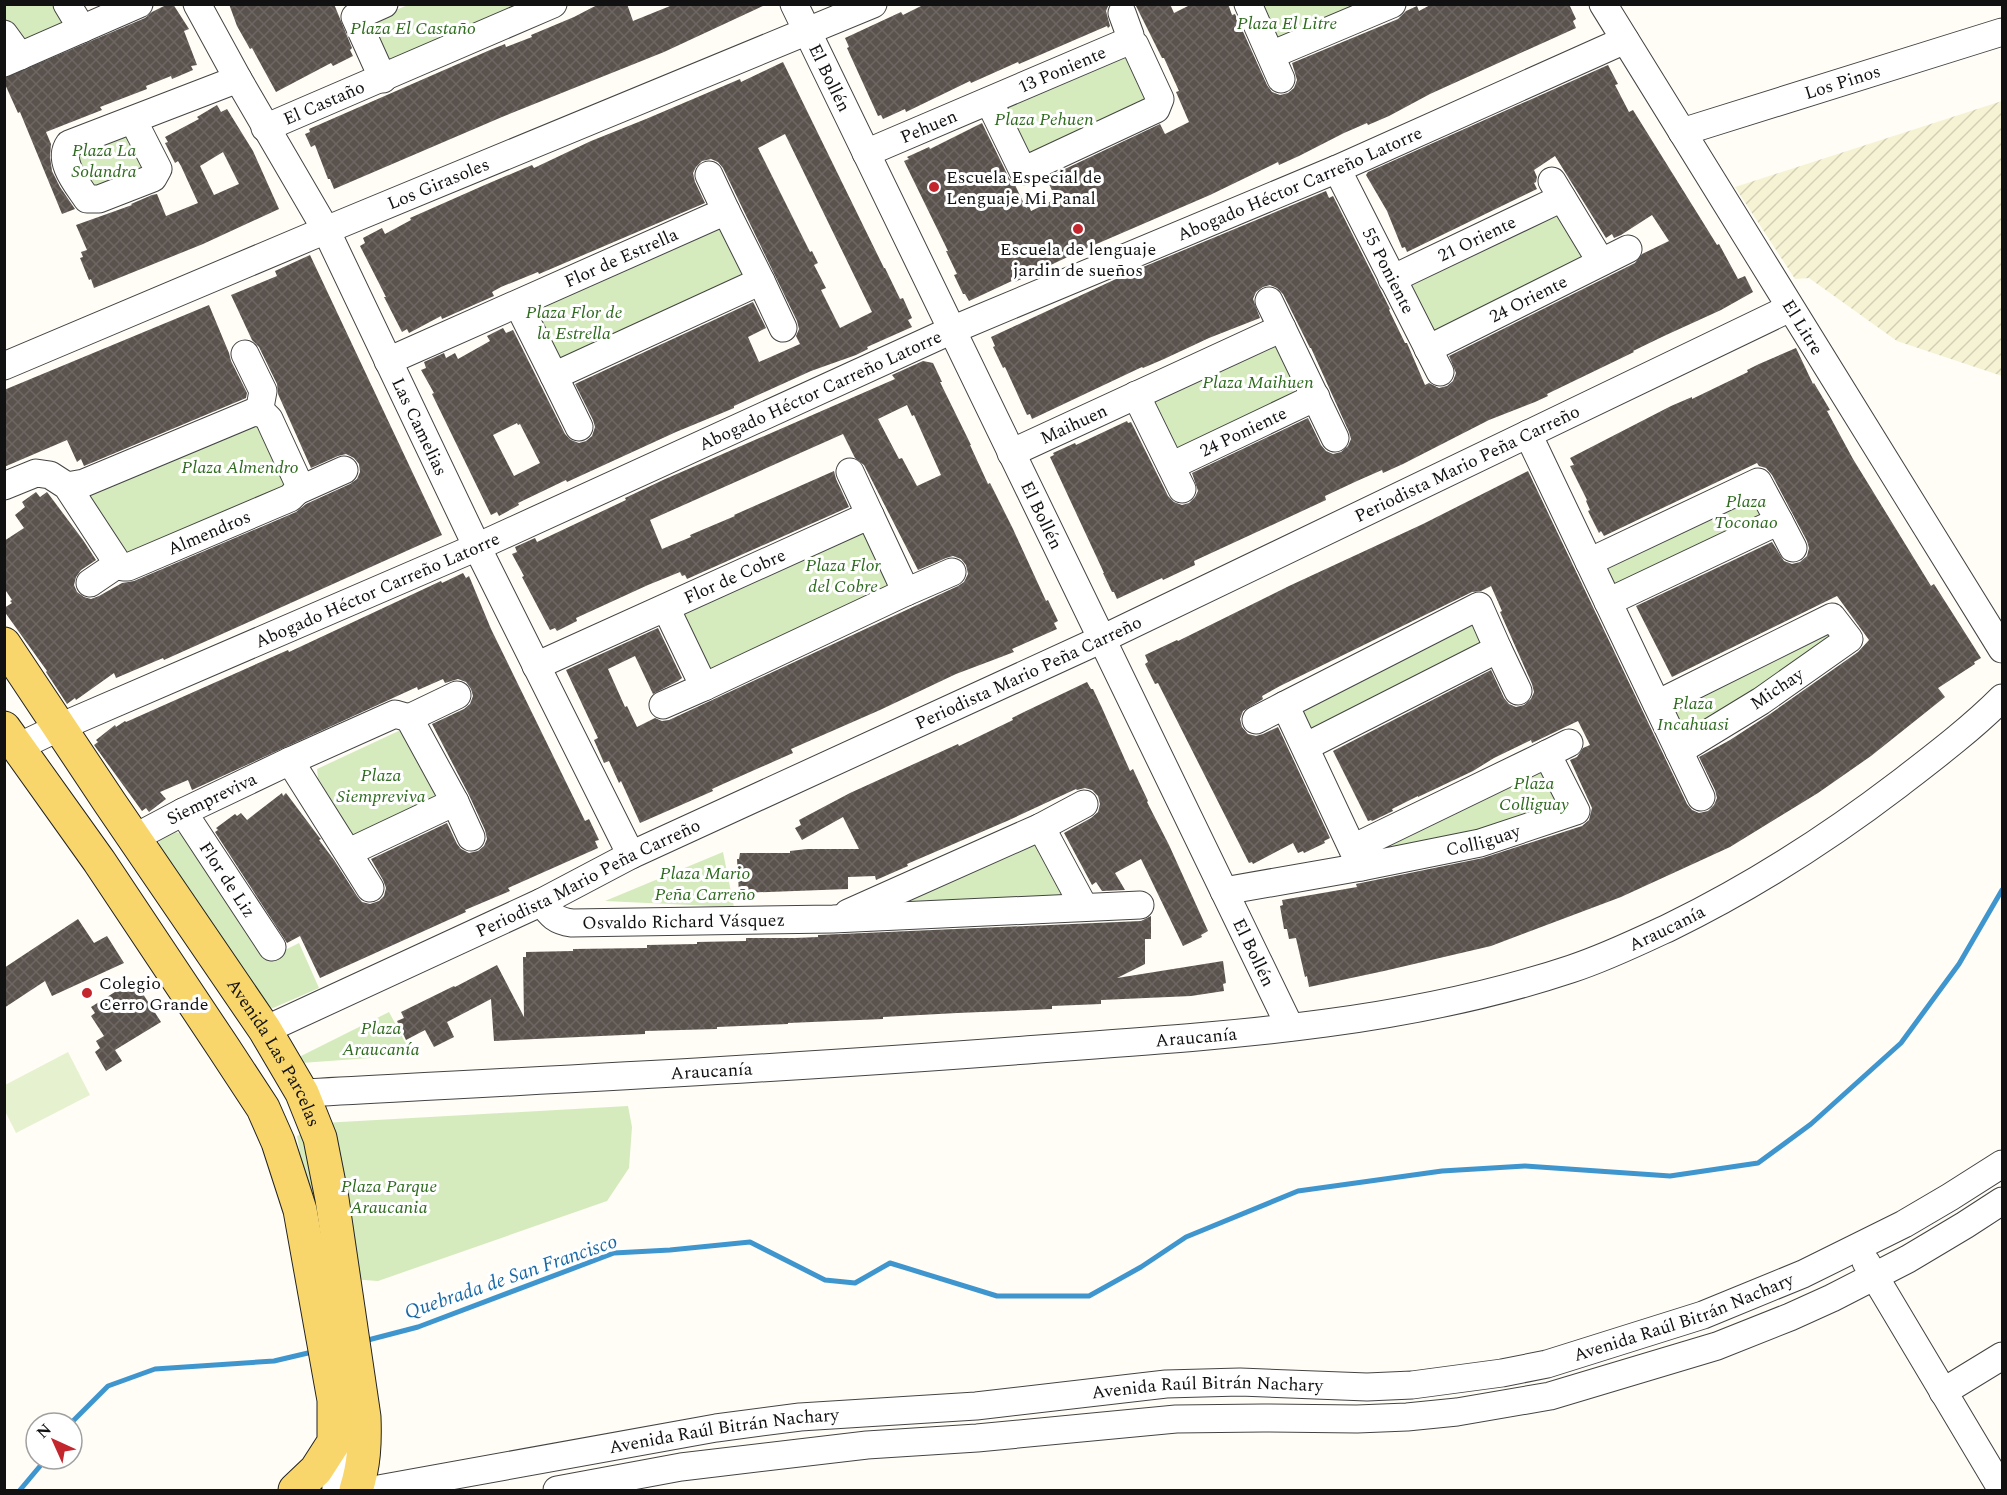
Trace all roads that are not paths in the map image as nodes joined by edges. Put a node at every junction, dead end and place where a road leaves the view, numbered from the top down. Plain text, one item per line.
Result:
1 (67, 4) edge
2 (139, 4) edge
3 (196, 4) edge
4 (384, 4) edge
5 (553, 4) edge
6 (794, 4) edge
7 (873, 4) edge
8 (1248, 4) edge
9 (1392, 4) edge
10 (1603, 4) edge
11 (1122, 13) dead end
12 (82, 29) junction
13 (807, 32) junction
14 (2002, 32) edge
15 (4, 34) edge
16 (1625, 40) junction
17 (1132, 45) junction
18 (12, 59) edge
19 (238, 79) junction
20 (383, 79) junction
21 (989, 101) junction
22 (133, 120) dead end
23 (266, 128) junction
24 (1682, 132) junction
25 (866, 153) junction
26 (1337, 169) junction
27 (709, 175) dead end
28 (726, 211) junction
29 (326, 230) junction
30 (1628, 249) dead end
31 (1601, 262) junction
32 (1392, 279) junction
33 (761, 281) junction
34 (1269, 301) dead end
35 (518, 304) junction
36 (1790, 308) junction
37 (783, 328) dead end
38 (1282, 328) junction
39 (952, 330) junction
40 (1428, 349) junction
41 (245, 354) dead end
42 (388, 361) junction
43 (4, 366) edge
44 (1440, 372) dead end
45 (554, 376) junction
46 (1136, 395) junction
47 (1316, 397) junction
48 (259, 412) junction
49 (579, 427) dead end
50 (1528, 434) junction
51 (1335, 438) dead end
52 (1011, 453) junction
53 (344, 470) dead end
54 (850, 472) dead end
55 (4, 486) edge
56 (67, 486) junction
57 (297, 491) junction
58 (870, 515) junction
59 (1779, 521) junction
60 (477, 547) junction
61 (1793, 548) dead end
62 (1589, 562) junction
63 (118, 564) junction
64 (952, 572) dead end
65 (90, 584) dead end
66 (906, 592) junction
67 (1608, 602) junction
68 (666, 608) junction
69 (1102, 639) junction
70 (4, 644) edge
71 (1498, 649) junction
72 (2002, 649) edge
73 (536, 666) junction
74 (704, 687) junction
75 (1518, 691) dead end
76 (457, 695) dead end
77 (2002, 698) edge
78 (1657, 704) junction
79 (663, 705) dead end
80 (1285, 705) junction
81 (408, 718) junction
82 (1256, 720) dead end
83 (60, 727) junction
84 (11, 737) edge
85 (1305, 747) junction
86 (1679, 751) junction
87 (290, 761) junction
88 (1701, 797) dead end
89 (455, 802) junction
90 (110, 803) junction
91 (1084, 804) dead end
92 (183, 812) junction
93 (1041, 827) junction
94 (75, 829) junction
95 (471, 837) dead end
96 (134, 838) junction
97 (349, 852) junction
98 (631, 855) junction
99 (1357, 857) junction
100 (370, 888) dead end
101 (1224, 891) junction
102 (542, 902) junction
103 (1140, 905) dead end
104 (1084, 907) junction
105 (833, 920) junction
106 (272, 946) dead end
107 (1290, 1027) junction
108 (265, 1030) junction
109 (302, 1093) junction
110 (2002, 1164) edge
111 (2002, 1201) edge
112 (1857, 1248) junction
113 (1874, 1277) junction
114 (1703, 1315) junction
115 (1717, 1346) junction
116 (2002, 1356) edge
117 (1944, 1392) junction
118 (674, 1436) junction
119 (334, 1442) junction
120 (681, 1467) junction
121 (295, 1491) edge
122 (336, 1491) edge
123 (356, 1491) edge
124 (372, 1491) edge
125 (557, 1491) edge
126 (2002, 1491) edge

1 - 12 street
2 - 12 street
3 - 19 street, Las Camelias
4 - 20 street, El Castaño
5 - 20 street, El Castaño
6 - 13 street, El Bollén
7 - 13 street, Los Girasoles
8 - 9 street
10 - 16 street, El Litre
11 - 17 street
12 - 18 street
13 - 25 street, El Bollén
13 - 29 street, Los Girasoles
14 - 24 street, Los Pinos
15 - 18 street
16 - 24 street, El Litre
16 - 26 street, Abogado Héctor Carreño Latorre
17 - 21 street, 13 Poniente
17 - 21 street
19 - 22 street
19 - 23 street, Las Camelias
20 - 23 street, El Castaño
21 - 25 street, Pehuen
23 - 29 street, Las Camelias
24 - 36 street, El Litre
25 - 39 street, El Bollén
26 - 32 street, 55 Poniente
26 - 39 street, Abogado Héctor Carreño Latorre
27 - 28 street
28 - 33 street
28 - 35 street, Flor de Estrella
29 - 42 street, Las Camelias
29 - 43 street, Los Girasoles
30 - 31 street, 24 Oriente
31 - 32 street, 21 Oriente
31 - 40 street, 24 Oriente
32 - 40 street, 55 Poniente
33 - 37 street
33 - 45 street
34 - 38 street
35 - 42 street, Flor de Estrella
35 - 45 street
36 - 50 street, Periodista Mario Peña Carreño
36 - 72 street, El Litre
38 - 46 street, Maihuen
38 - 47 street
39 - 52 street, El Bollén
39 - 60 street, Abogado Héctor Carreño Latorre
40 - 44 street, 55 Poniente
41 - 48 street
42 - 60 street, Las Camelias
45 - 49 street
46 - 47 street, 24 Poniente
46 - 52 street, Maihuen
47 - 51 street
48 - 56 street
48 - 57 street
50 - 62 street
50 - 69 street, Periodista Mario Peña Carreño
52 - 69 street, El Bollén
53 - 57 street, Almendros
54 - 58 street
55 - 56 street
56 - 63 street
57 - 63 street, Almendros
58 - 66 street
58 - 68 street, Flor de Cobre
59 - 61 street
59 - 62 street
59 - 67 street
60 - 73 street, Las Camelias
60 - 83 street, Abogado Héctor Carreño Latorre
62 - 67 street
63 - 65 street, Almendros
64 - 66 street
66 - 74 street
67 - 78 street
68 - 73 street, Flor de Cobre
68 - 74 street, Flor de Cobre
69 - 98 street, Periodista Mario Peña Carreño
69 - 101 street, El Bollén
70 - 83 main road, Avenida Las Parcelas
71 - 75 street
71 - 80 street
71 - 85 street
73 - 98 street, Las Camelias
74 - 79 street
76 - 81 street, Siempreviva
77 - 107 street, Araucanía
78 - 86 street
78 - 86 street, Michay
80 - 82 street
80 - 85 street
81 - 87 street, Siempreviva
81 - 89 street
83 - 84 street, Abogado Héctor Carreño Latorre
83 - 90 main road, Avenida Las Parcelas
84 - 94 main road, Avenida Las Parcelas
85 - 99 street
86 - 88 street
87 - 92 street, Siempreviva
87 - 97 street
89 - 95 street
89 - 97 street
90 - 94 main road
90 - 96 main road, Avenida Las Parcelas
91 - 93 street, Osvaldo Richard Vásquez
92 - 96 street, Siempreviva
92 - 106 street, Flor de Liz
93 - 104 street
93 - 105 street, Osvaldo Richard Vásquez
94 - 119 main road, Avenida Las Parcelas
96 - 108 main road, Avenida Las Parcelas
97 - 100 street
98 - 102 street, Periodista Mario Peña Carreño
99 - 99 street, Colliguay
99 - 101 street, Colliguay
101 - 107 street, El Bollén
102 - 105 street, Osvaldo Richard Vásquez
102 - 108 street, Periodista Mario Peña Carreño
103 - 104 street, Osvaldo Richard Vásquez
104 - 105 street, Osvaldo Richard Vásquez
107 - 109 street, Araucanía
108 - 109 main road, Avenida Las Parcelas
109 - 123 main road, Avenida Las Parcelas
110 - 112 street, Avenida Raúl Bitrán Nachary
111 - 113 street, Avenida Raúl Bitrán Nachary
112 - 113 street
112 - 114 street, Avenida Raúl Bitrán Nachary
113 - 115 street, Avenida Raúl Bitrán Nachary
113 - 117 street
114 - 115 street
114 - 118 street, Avenida Raúl Bitrán Nachary
115 - 120 street, Avenida Raúl Bitrán Nachary
116 - 117 street
117 - 126 street
118 - 120 street
118 - 124 street, Avenida Raúl Bitrán Nachary
119 - 121 main road
119 - 122 street, Avenida Las Parcelas
120 - 125 street, Avenida Raúl Bitrán Nachary

